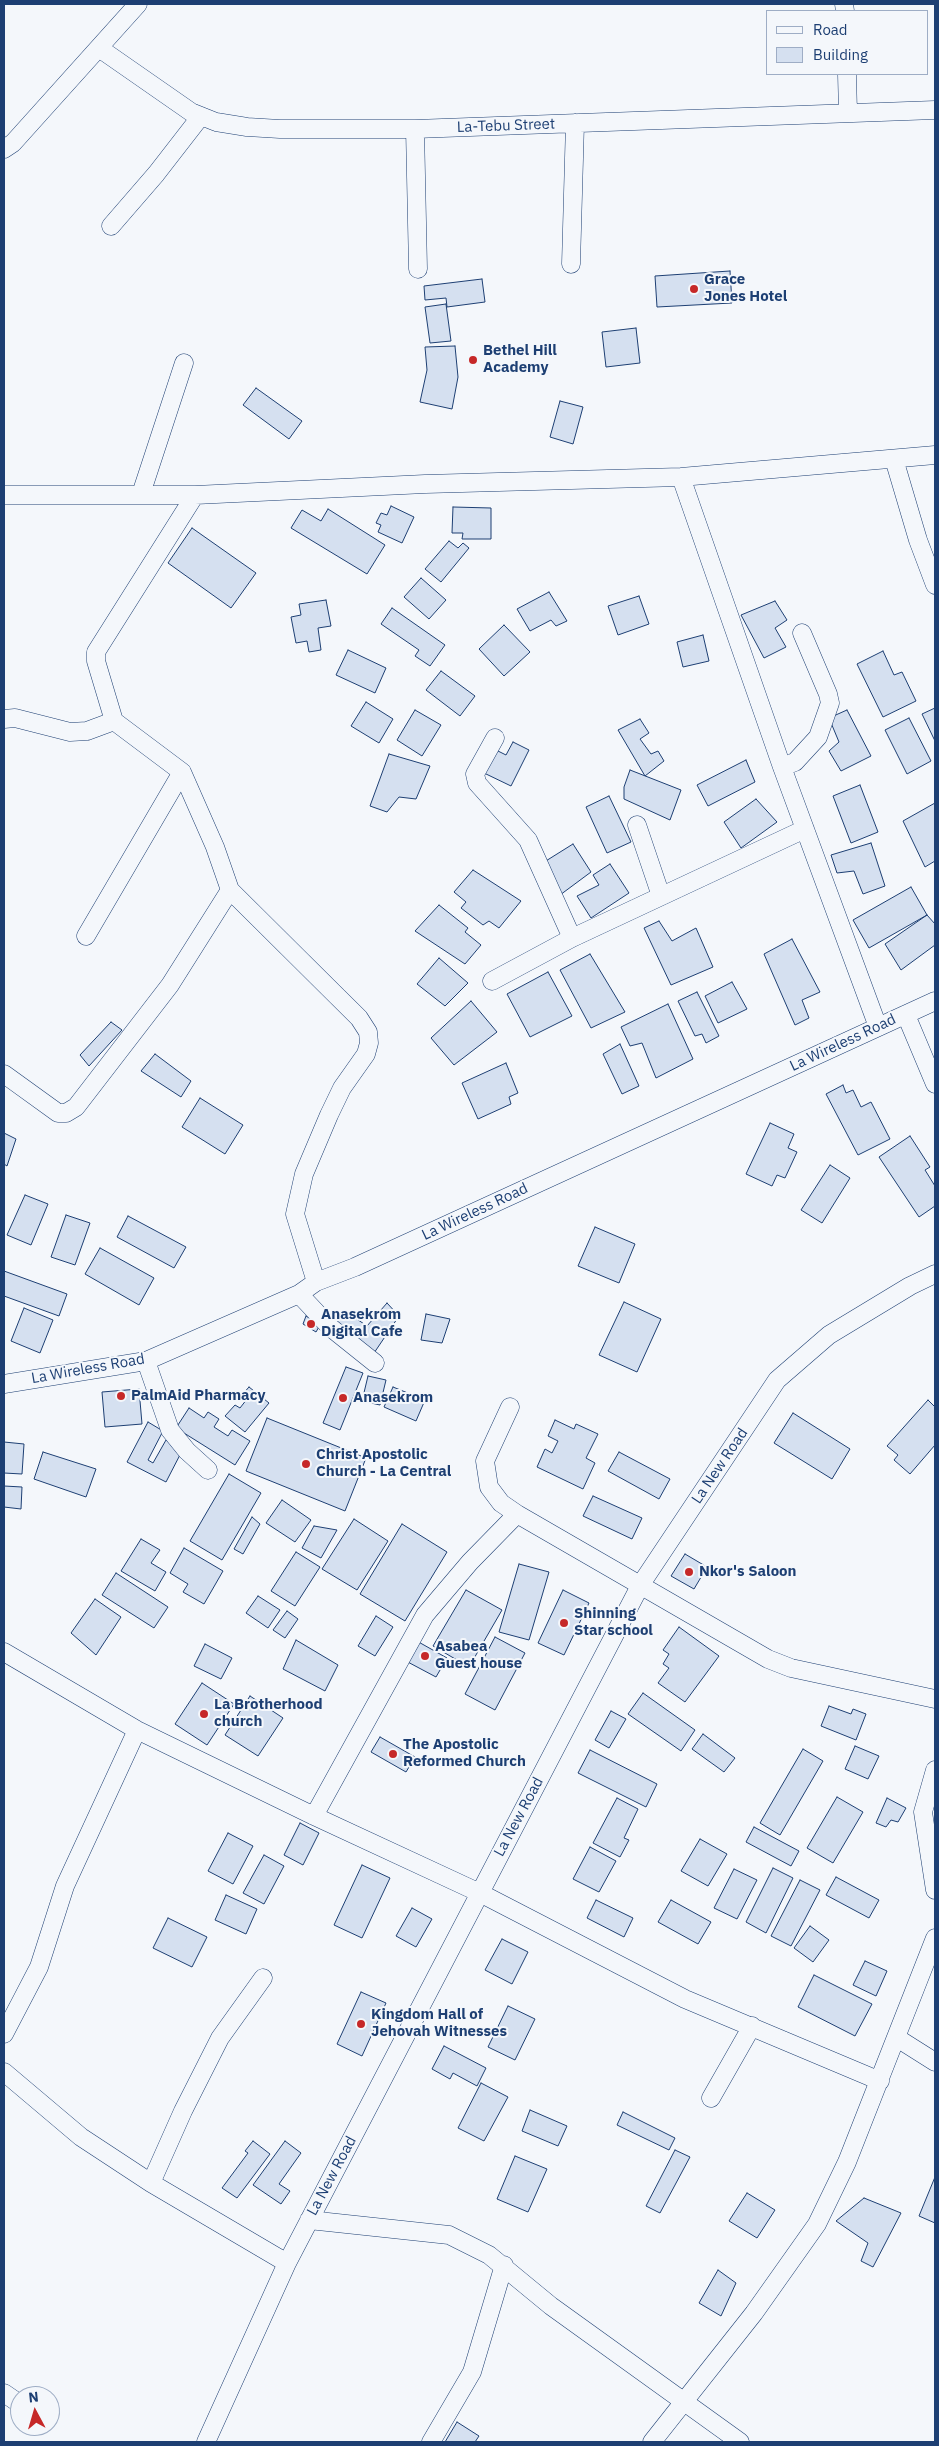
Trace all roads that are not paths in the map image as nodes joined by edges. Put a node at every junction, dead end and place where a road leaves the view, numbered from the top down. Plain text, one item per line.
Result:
1 (138, 4) edge
2 (100, 48) junction
3 (847, 75) edge
4 (935, 110) edge
5 (848, 113) junction
6 (200, 116) junction
7 (574, 123) junction
8 (415, 129) junction
9 (4, 150) edge
10 (111, 226) dead end
11 (571, 264) dead end
12 (418, 269) dead end
13 (184, 363) dead end
14 (935, 455) edge
15 (894, 459) junction
16 (681, 477) junction
17 (141, 494) junction
18 (4, 495) edge
19 (195, 495) junction
20 (935, 585) edge
21 (802, 633) dead end
22 (4, 719) edge
23 (114, 721) junction
24 (495, 738) dead end
25 (782, 767) junction
26 (182, 772) junction
27 (637, 826) dead end
28 (806, 829) junction
29 (230, 890) junction
30 (661, 896) junction
31 (86, 936) dead end
32 (572, 938) junction
33 (492, 980) dead end
34 (935, 1001) edge
35 (906, 1015) junction
36 (878, 1027) junction
37 (4, 1074) edge
38 (935, 1084) edge
39 (935, 1274) edge
40 (316, 1282) junction
41 (299, 1294) junction
42 (146, 1361) junction
43 (374, 1363) dead end
44 (4, 1384) edge
45 (510, 1407) dead end
46 (208, 1470) dead end
47 (517, 1514) junction
48 (641, 1584) junction
49 (4, 1652) edge
50 (935, 1698) edge
51 (137, 1730) junction
52 (935, 1770) edge
53 (314, 1816) junction
54 (935, 1890) edge
55 (480, 1893) junction
56 (935, 1938) edge
57 (263, 1978) dead end
58 (752, 2026) junction
59 (4, 2034) edge
60 (897, 2038) junction
61 (935, 2062) edge
62 (4, 2072) edge
63 (880, 2081) junction
64 (711, 2098) dead end
65 (151, 2183) junction
66 (309, 2220) junction
67 (287, 2263) junction
68 (504, 2265) junction
69 (685, 2400) junction
70 (206, 2442) edge
71 (431, 2442) edge
72 (652, 2442) edge
73 (740, 2442) edge

1 - 2 street
2 - 6 street, La-Tebu Street
2 - 9 street
3 - 5 street
4 - 5 street, La-Tebu Street
5 - 7 street, La-Tebu Street
6 - 8 street, La-Tebu Street
6 - 10 street
7 - 8 street, La-Tebu Street
7 - 11 street
8 - 12 street
13 - 17 street
14 - 15 street
15 - 16 street
15 - 20 street
16 - 19 street
16 - 25 street
17 - 18 street
17 - 19 street
19 - 23 street
21 - 25 street
22 - 23 street
23 - 26 street
24 - 32 street
25 - 28 street
26 - 29 street
26 - 31 street
27 - 30 street
28 - 30 street
28 - 36 street
29 - 37 street
29 - 40 street
30 - 32 street
32 - 33 street
34 - 35 street, La Wireless Road
35 - 36 street, La Wireless Road
35 - 38 street
36 - 40 street, La Wireless Road
39 - 48 street, La New Road
40 - 41 street, La Wireless Road
41 - 42 street, La Wireless Road
41 - 43 street
42 - 44 street, La Wireless Road
42 - 46 street
45 - 47 street
47 - 48 street
47 - 53 street
48 - 50 street
48 - 55 street, La New Road
49 - 51 street
51 - 53 street
51 - 59 street
52 - 54 street
53 - 55 street
55 - 58 street
55 - 66 street, La New Road
56 - 60 street
57 - 65 street
58 - 63 street
58 - 64 street
60 - 61 street
60 - 63 street
62 - 65 street
63 - 69 street
65 - 67 street
66 - 67 street, La New Road
66 - 68 street
67 - 70 street, La New Road
68 - 69 street
68 - 71 street
69 - 72 street
69 - 73 street

